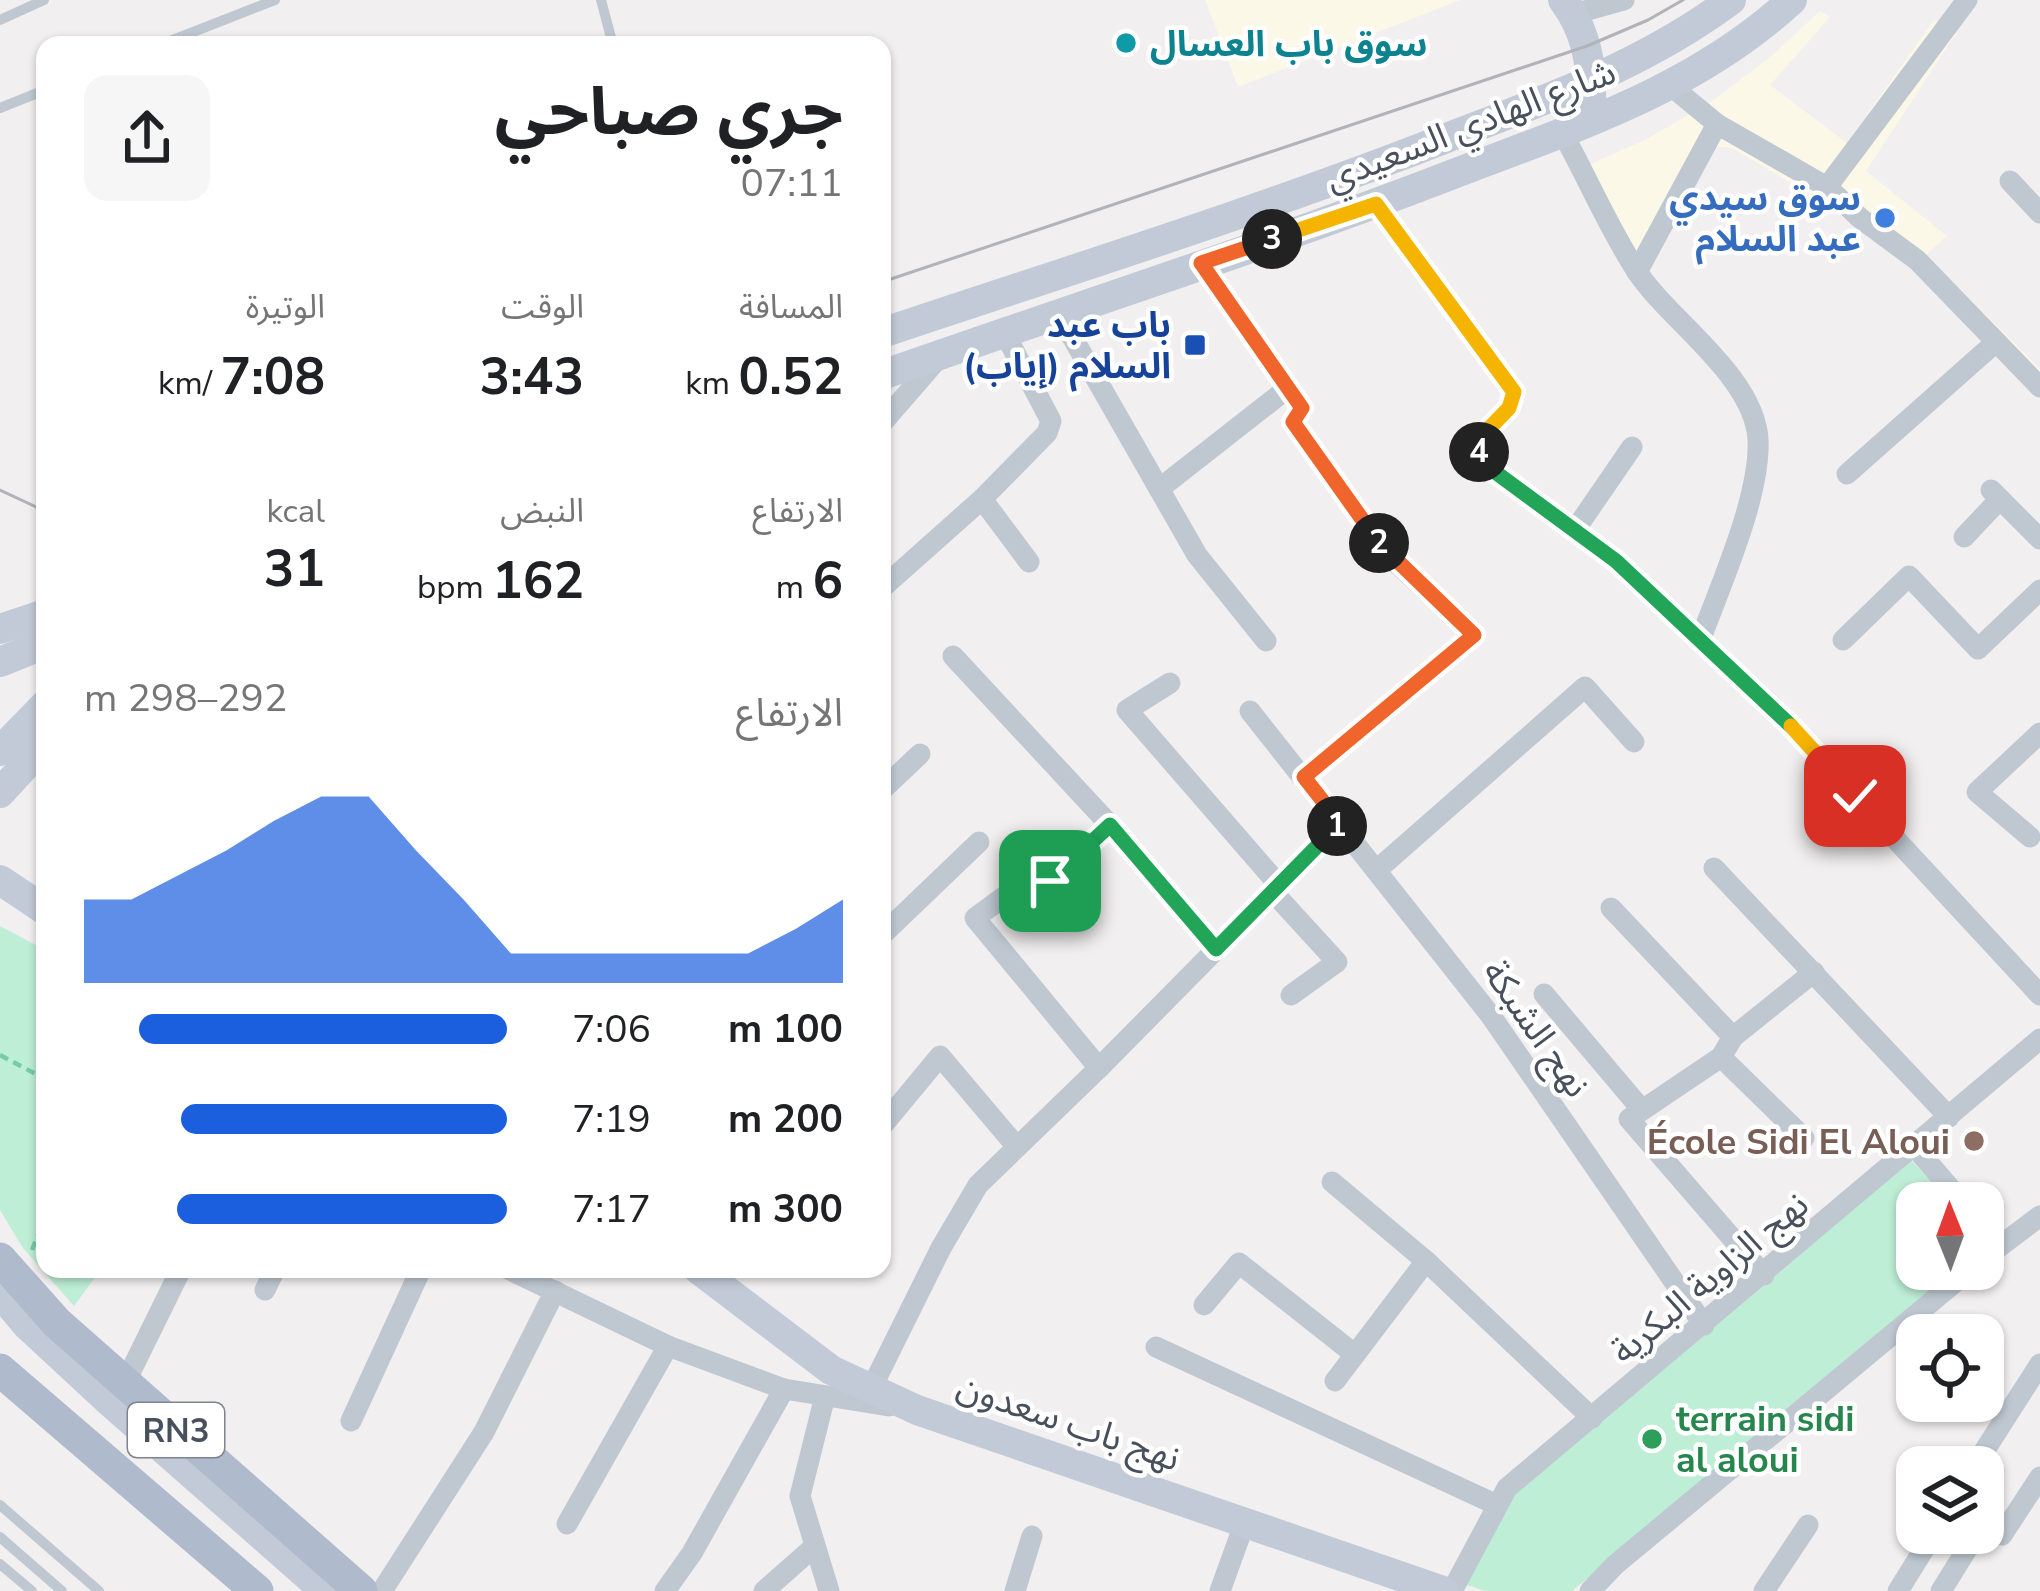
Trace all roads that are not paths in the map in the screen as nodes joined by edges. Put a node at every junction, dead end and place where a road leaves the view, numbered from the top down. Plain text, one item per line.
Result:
1 (44, 0) edge
2 (275, 0) edge
3 (601, 0) edge
4 (1624, 0) edge
5 (1731, 0) edge
6 (1792, 0) edge
7 (1967, 0) edge
8 (1569, 7) edge
9 (0, 20) edge
10 (192, 36) edge
11 (611, 36) edge
12 (1592, 81) junction
13 (1671, 86) junction
14 (36, 93) edge
15 (0, 107) edge
16 (1718, 124) junction
17 (1574, 128) junction
18 (2010, 181) dead end
19 (1827, 188) junction
20 (1376, 204) junction
21 (2040, 213) edge
22 (1201, 263) junction
23 (1637, 272) junction
24 (1059, 314) junction
25 (891, 330) edge
26 (1004, 332) junction
27 (1996, 341) junction
28 (942, 354) junction
29 (891, 372) edge
30 (2037, 379) edge
31 (1288, 388) junction
32 (891, 413) edge
33 (1632, 447) dead end
34 (1847, 474) dead end
35 (1159, 489) junction
36 (982, 499) junction
37 (1575, 530) junction
38 (1964, 537) dead end
39 (2040, 539) edge
40 (1029, 562) dead end
41 (891, 580) edge
42 (2040, 590) edge
43 (36, 617) edge
44 (0, 629) edge
45 (1843, 640) dead end
46 (1266, 641) dead end
47 (1700, 641) junction
48 (36, 648) edge
49 (952, 656) dead end
50 (0, 662) edge
51 (1170, 683) dead end
52 (36, 692) edge
53 (1250, 711) dead end
54 (36, 714) edge
55 (0, 725) edge
56 (2040, 733) edge
57 (1634, 742) dead end
58 (0, 751) edge
59 (36, 754) edge
60 (920, 754) dead end
61 (1304, 777) junction
62 (891, 781) edge
63 (0, 793) edge
64 (1340, 823) junction
65 (1110, 825) junction
66 (2030, 837) dead end
67 (979, 842) dead end
68 (1714, 868) dead end
69 (1378, 869) junction
70 (0, 880) edge
71 (1276, 889) junction
72 (36, 904) edge
73 (1610, 908) dead end
74 (891, 926) edge
75 (1216, 949) junction
76 (1814, 972) junction
77 (1544, 994) dead end
78 (2040, 994) edge
79 (1291, 995) dead end
80 (2040, 1040) edge
81 (1727, 1047) junction
82 (1099, 1069) junction
83 (1642, 1110) junction
84 (891, 1115) edge
85 (1949, 1117) junction
86 (1804, 1138) dead end
87 (1914, 1146) junction
88 (1017, 1147) junction
89 (1332, 1182) dead end
90 (1945, 1182) edge
91 (2040, 1216) edge
92 (2004, 1242) edge
93 (0, 1259) edge
94 (1426, 1262) junction
95 (1764, 1275) junction
96 (177, 1278) edge
97 (418, 1278) edge
98 (527, 1278) edge
99 (710, 1278) edge
100 (1946, 1290) edge
101 (555, 1291) junction
102 (0, 1293) edge
103 (1204, 1305) dead end
104 (0, 1322) edge
105 (1704, 1325) junction
106 (668, 1346) junction
107 (1156, 1347) dead end
108 (1353, 1353) junction
109 (2040, 1364) edge
110 (0, 1370) edge
111 (1335, 1381) dead end
112 (124, 1384) junction
113 (784, 1389) junction
114 (871, 1389) junction
115 (825, 1396) junction
116 (917, 1410) junction
117 (1592, 1418) junction
118 (351, 1421) dead end
119 (1987, 1446) edge
120 (2040, 1477) edge
121 (0, 1504) edge
122 (1497, 1505) junction
123 (1245, 1522) junction
124 (568, 1524) dead end
125 (1808, 1525) dead end
126 (2004, 1532) edge
127 (1032, 1536) dead end
128 (0, 1537) edge
129 (815, 1546) junction
130 (1921, 1554) edge
131 (1964, 1554) edge
132 (0, 1564) edge
133 (32, 1591) edge
134 (62, 1591) edge
135 (100, 1591) edge
136 (256, 1591) edge
137 (294, 1591) edge
138 (325, 1591) edge
139 (361, 1591) edge
140 (382, 1591) edge
141 (664, 1591) edge
142 (764, 1591) edge
143 (829, 1591) edge
144 (1015, 1591) edge
145 (1220, 1591) edge
146 (1448, 1591) edge
147 (1590, 1591) edge
148 (1764, 1591) edge
149 (1898, 1591) edge
150 (1941, 1591) edge

1 - 9 lane
2 - 10 lane
3 - 11 lane
4 - 8 street
5 - 12 main road, شارع الهادي السعيدي
6 - 13 main road, شارع الهادي السعيدي
7 - 19 street
8 - 12 main road
12 - 17 main road
12 - 25 main road, شارع الهادي السعيدي
13 - 16 street
13 - 17 main road, شارع الهادي السعيدي
14 - 15 lane
16 - 19 street
16 - 23 street
17 - 20 main road, شارع الهادي السعيدي
17 - 23 street
18 - 21 street
19 - 27 street
20 - 22 main road, شارع الهادي السعيدي
20 - 37 street
22 - 24 main road, شارع الهادي السعيدي
22 - 31 street
23 - 47 street
24 - 26 main road, شارع الهادي السعيدي
24 - 35 street
26 - 28 main road, شارع الهادي السعيدي
26 - 36 street
27 - 30 street
27 - 34 street
28 - 29 main road, شارع الهادي السعيدي
28 - 32 street
31 - 35 street
31 - 61 street
33 - 37 street
35 - 46 street
36 - 40 street
36 - 41 street
37 - 47 street
38 - 39 street
42 - 45 street
43 - 44 main road
47 - 78 street
48 - 50 main road
49 - 65 street
51 - 71 street
52 - 55 main road
53 - 61 street, نهج الشبكة
54 - 58 main road
56 - 66 street
57 - 69 street
59 - 63 main road
60 - 62 street
61 - 64 street, نهج الشبكة
64 - 69 street, نهج الشبكة
64 - 71 street
65 - 75 street
65 - 82 street
67 - 74 street
68 - 76 street
69 - 105 street, نهج الشبكة
70 - 72 main road
71 - 75 street
71 - 79 street
73 - 81 street
75 - 82 street
76 - 81 street
76 - 85 street
77 - 83 street
80 - 85 street, نهج الزاوية البكرية
81 - 83 street
81 - 86 street
82 - 88 street
83 - 95 street
84 - 88 street
85 - 87 street, نهج الزاوية البكرية
87 - 90 street
87 - 95 street, نهج الزاوية البكرية
88 - 114 street
89 - 94 street
91 - 92 street
93 - 112 main road, RN3
94 - 108 street
94 - 117 street
95 - 105 street, نهج الزاوية البكرية
96 - 112 street
97 - 118 street
98 - 101 street
99 - 114 main road, نهج باب سعدون
100 - 147 street
101 - 106 street
101 - 140 street
102 - 138 main road
103 - 108 street
104 - 137 main road
105 - 117 street, نهج الزاوية البكرية
106 - 113 street
106 - 124 street
107 - 122 street
108 - 111 street
109 - 119 street
110 - 136 main road, RN3
112 - 139 main road, RN3
113 - 115 street
113 - 141 street
114 - 116 main road, نهج باب سعدون
115 - 116 street
115 - 129 street
116 - 123 main road, نهج باب سعدون
117 - 122 street, نهج الزاوية البكرية
120 - 126 street
121 - 135 lane
122 - 146 street, نهج الزاوية البكرية
123 - 145 street
123 - 146 main road, نهج باب سعدون
125 - 148 street
127 - 144 street
128 - 134 lane
129 - 142 street
129 - 143 street
130 - 149 street
131 - 150 street
132 - 133 lane

